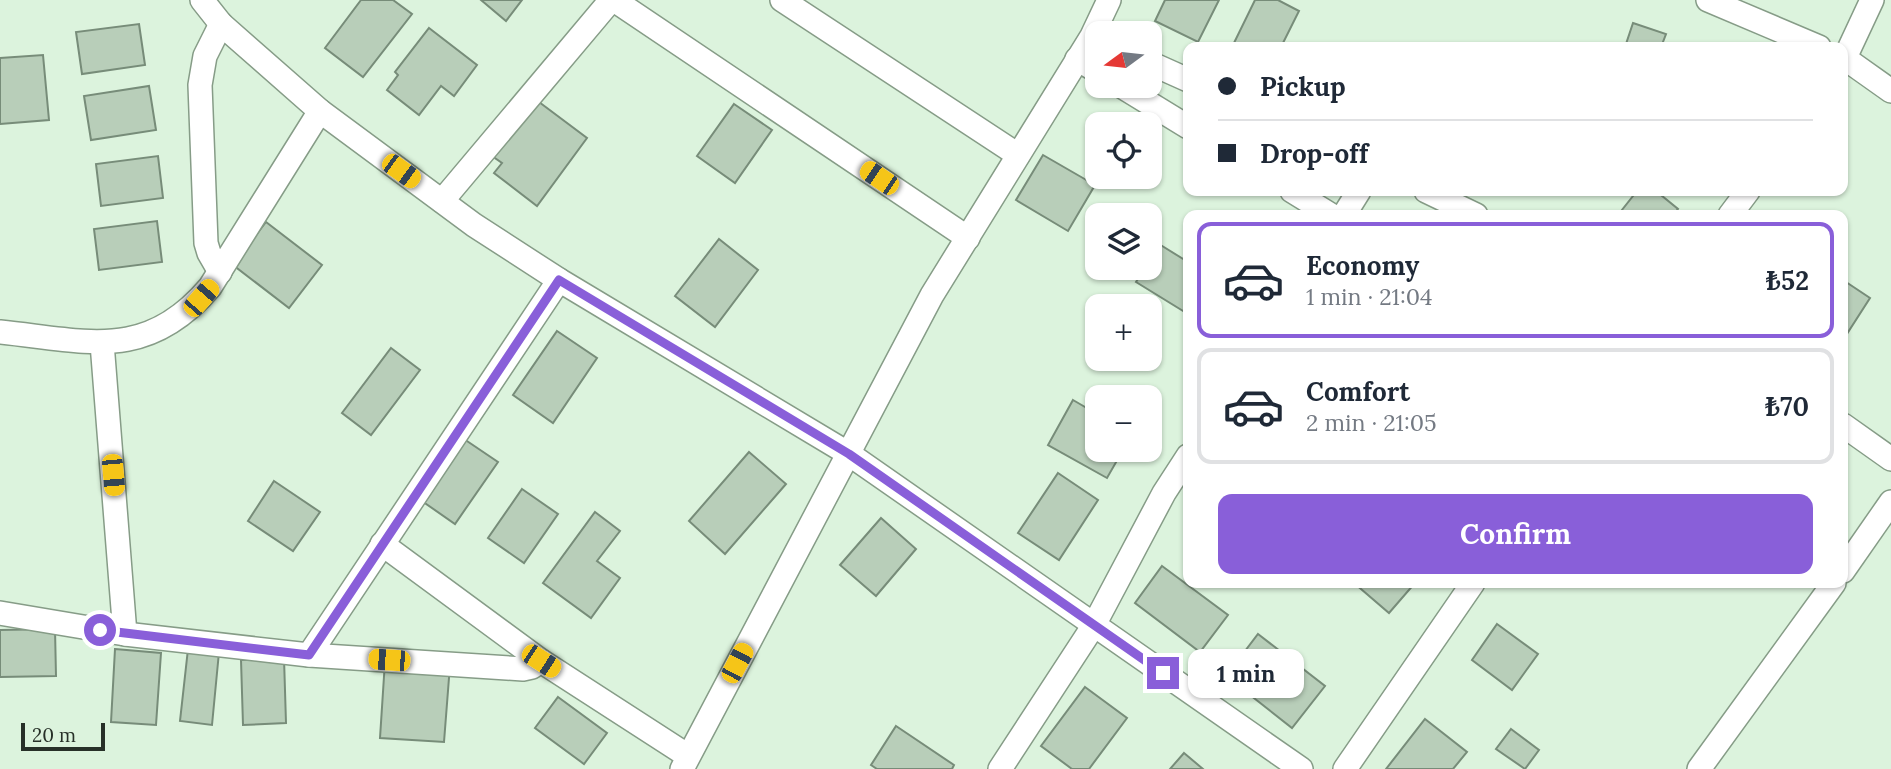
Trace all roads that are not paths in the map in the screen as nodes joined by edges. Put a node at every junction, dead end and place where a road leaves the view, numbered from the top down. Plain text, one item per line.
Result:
1 (202, 0) edge
2 (613, 0) edge
3 (782, 0) edge
4 (1109, 0) edge
5 (1708, 0) edge
6 (1872, 0) edge
7 (1101, 21) edge
8 (221, 24) junction
9 (1807, 42) edge
10 (1085, 49) edge
11 (1848, 51) edge
12 (1077, 59) junction
13 (1848, 62) edge
14 (1085, 64) edge
15 (1162, 68) edge
16 (1183, 78) edge
17 (1891, 91) edge
18 (1141, 98) edge
19 (320, 111) junction
20 (1183, 124) edge
21 (1018, 155) junction
22 (1300, 196) edge
23 (1436, 196) edge
24 (442, 201) junction
25 (1323, 210) edge
26 (1466, 210) edge
27 (968, 238) junction
28 (220, 272) junction
29 (559, 280) junction
30 (0, 332) edge
31 (102, 343) junction
32 (1848, 429) edge
33 (849, 454) junction
34 (1891, 459) edge
35 (1183, 464) edge
36 (1891, 502) edge
37 (382, 544) junction
38 (1848, 564) edge
39 (1470, 588) edge
40 (1830, 588) edge
41 (0, 613) edge
42 (1094, 625) junction
43 (125, 634) junction
44 (309, 655) junction
45 (541, 661) junction
46 (685, 763) edge
47 (1000, 769) edge
48 (1301, 769) edge
49 (1345, 769) edge
50 (1699, 769) edge

1 - 8 street
2 - 24 street
2 - 27 street
3 - 21 street
4 - 7 street
5 - 9 street
6 - 11 street
8 - 19 street
8 - 28 street
10 - 12 street
12 - 14 street
12 - 21 street
13 - 17 street
15 - 16 street
18 - 20 street
19 - 24 street
19 - 28 street
21 - 27 street
22 - 25 street
23 - 26 street
24 - 29 street
27 - 33 street
28 - 31 street
29 - 33 street
29 - 37 street
30 - 31 street
31 - 43 street
32 - 34 street
33 - 42 street
33 - 46 street
35 - 42 street
36 - 38 street
37 - 44 street
37 - 45 street
39 - 49 street
40 - 50 street
41 - 43 street
42 - 47 street
42 - 48 street
43 - 44 street
44 - 45 street
45 - 46 street

